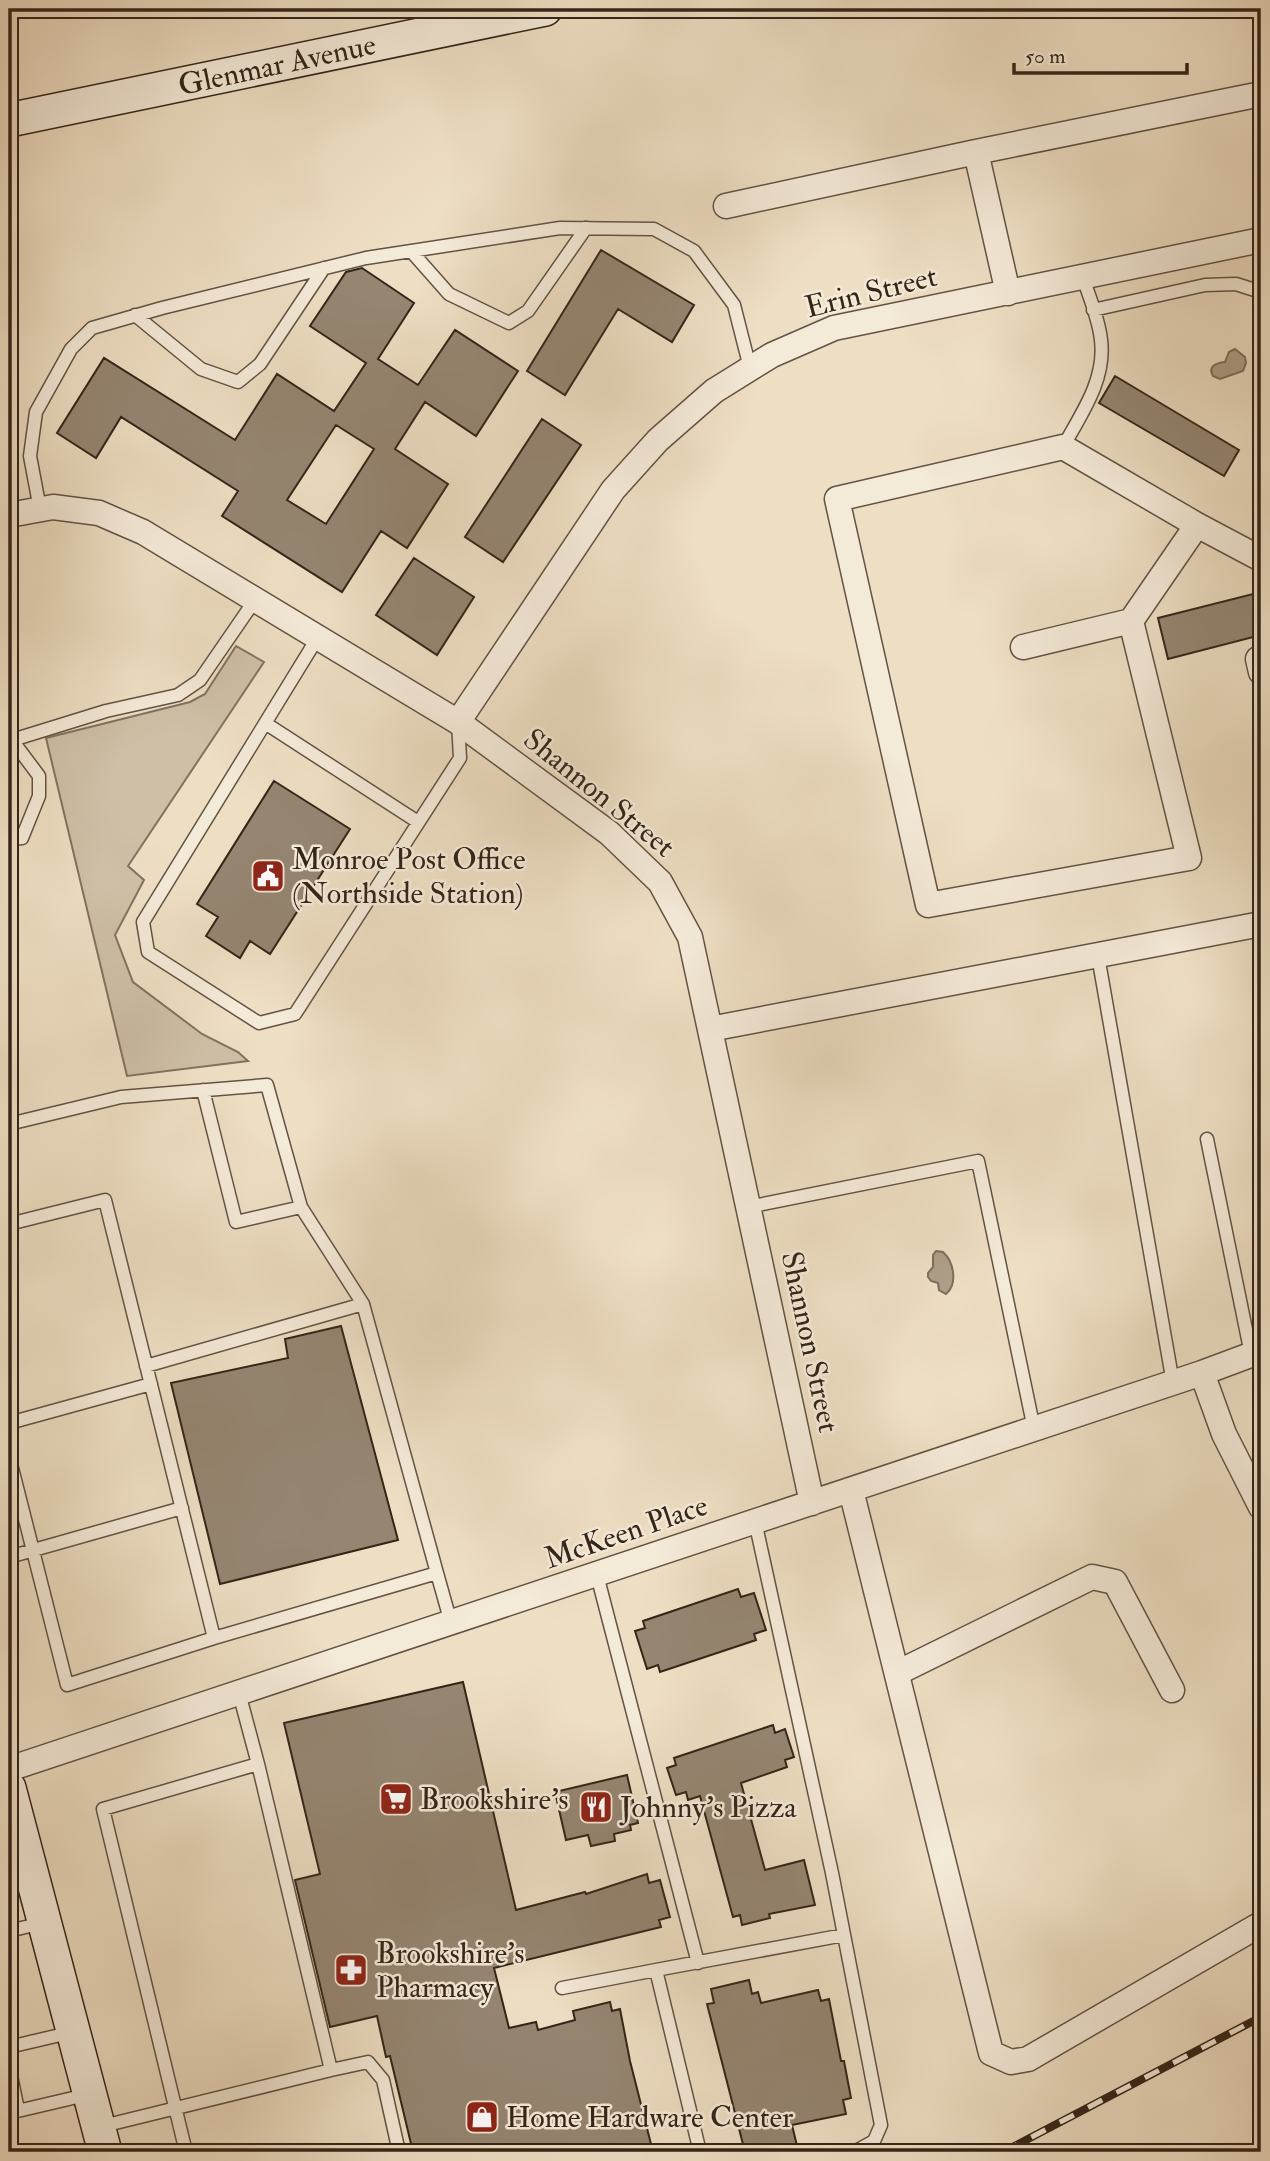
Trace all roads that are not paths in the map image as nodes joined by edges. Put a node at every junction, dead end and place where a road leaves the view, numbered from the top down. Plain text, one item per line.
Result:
1 (545, 9) edge
2 (1261, 94) edge
3 (9, 120) edge
4 (976, 152) junction
5 (726, 206) dead end
6 (586, 228) junction
7 (1261, 240) edge
8 (411, 251) junction
9 (324, 268) junction
10 (1083, 277) junction
11 (1261, 292) edge
12 (1008, 293) junction
13 (1093, 310) junction
14 (135, 315) junction
15 (750, 368) junction
16 (1063, 447) junction
17 (40, 509) junction
18 (9, 514) edge
19 (1197, 525) junction
20 (1261, 559) edge
21 (255, 600) junction
22 (1131, 621) junction
23 (318, 637) junction
24 (1023, 646) dead end
25 (458, 722) junction
26 (265, 723) junction
27 (10, 740) edge
28 (9, 793) edge
29 (9, 809) edge
30 (418, 822) junction
31 (9, 839) edge
32 (1261, 924) edge
33 (1098, 956) junction
34 (710, 1029) junction
35 (203, 1090) junction
36 (9, 1124) edge
37 (1207, 1139) dead end
38 (302, 1207) junction
39 (748, 1207) junction
40 (9, 1224) edge
41 (363, 1304) junction
42 (1256, 1352) edge
43 (146, 1366) junction
44 (1202, 1373) junction
45 (1173, 1383) junction
46 (151, 1384) junction
47 (9, 1423) edge
48 (1034, 1429) junction
49 (9, 1456) edge
50 (851, 1490) junction
51 (812, 1503) junction
52 (1261, 1507) edge
53 (182, 1508) junction
54 (755, 1521) junction
55 (33, 1551) junction
56 (9, 1557) edge
57 (436, 1573) junction
58 (597, 1575) junction
59 (451, 1623) junction
60 (214, 1638) junction
61 (897, 1674) junction
62 (1172, 1690) dead end
63 (239, 1693) junction
64 (258, 1764) junction
65 (9, 1769) edge
66 (9, 1788) edge
67 (16, 1847) edge
68 (45, 1923) junction
69 (1261, 1924) edge
70 (9, 1931) edge
71 (844, 1935) junction
72 (698, 1963) junction
73 (656, 1970) junction
74 (562, 1989) dead end
75 (74, 2032) junction
76 (9, 2047) edge
77 (9, 2066) edge
78 (331, 2070) junction
79 (90, 2094) junction
80 (175, 2107) junction
81 (14, 2111) edge
82 (102, 2140) edge
83 (186, 2152) edge
84 (399, 2152) edge
85 (701, 2152) edge
86 (854, 2152) edge

1 - 3 street, Glenmar Avenue
2 - 4 street
4 - 5 street
4 - 12 street
6 - 8 lane
6 - 8 lane
6 - 15 lane
7 - 10 street, Erin Street
8 - 9 lane
9 - 14 lane
9 - 14 lane
10 - 12 street, Erin Street
10 - 13 lane
11 - 13 lane
12 - 15 street, Erin Street
13 - 16 lane
14 - 17 lane
15 - 25 street, Erin Street
16 - 19 street
16 - 22 street
17 - 18 street, Shannon Street
17 - 21 street, Shannon Street
19 - 20 street
19 - 22 street
21 - 23 street, Shannon Street
21 - 27 lane
22 - 24 street
23 - 25 street, Shannon Street
23 - 26 lane
25 - 30 lane
25 - 34 street, Shannon Street
26 - 30 lane
26 - 30 lane
27 - 31 lane
28 - 29 lane
32 - 33 street
33 - 34 street
33 - 45 lane
34 - 39 street, Shannon Street
35 - 36 lane
35 - 38 lane
35 - 38 lane
37 - 42 lane
38 - 41 lane
39 - 48 lane
39 - 51 street, Shannon Street
40 - 43 lane
41 - 43 lane
41 - 57 lane
42 - 44 street, McKeen Place
43 - 46 lane
44 - 45 street, McKeen Place
44 - 52 street
45 - 48 street, McKeen Place
46 - 47 lane
46 - 53 lane
48 - 50 street, McKeen Place
49 - 55 lane
50 - 51 street, McKeen Place
50 - 61 street
51 - 54 street, McKeen Place
53 - 55 lane
53 - 60 lane
54 - 58 street, McKeen Place
54 - 71 lane
55 - 56 lane
55 - 60 lane
57 - 59 lane
57 - 60 lane
58 - 59 street, McKeen Place
58 - 72 lane
59 - 63 street, McKeen Place
61 - 62 street
61 - 69 street
63 - 64 lane
63 - 65 street, McKeen Place
64 - 78 lane
64 - 80 lane
66 - 67 street
67 - 68 street
68 - 70 lane
68 - 75 street
71 - 72 lane
71 - 86 lane
72 - 73 lane
73 - 74 lane
73 - 85 lane
75 - 76 lane
75 - 79 street
77 - 81 lane
78 - 80 lane
78 - 84 lane
79 - 81 lane
79 - 82 street
80 - 82 lane
80 - 83 lane

